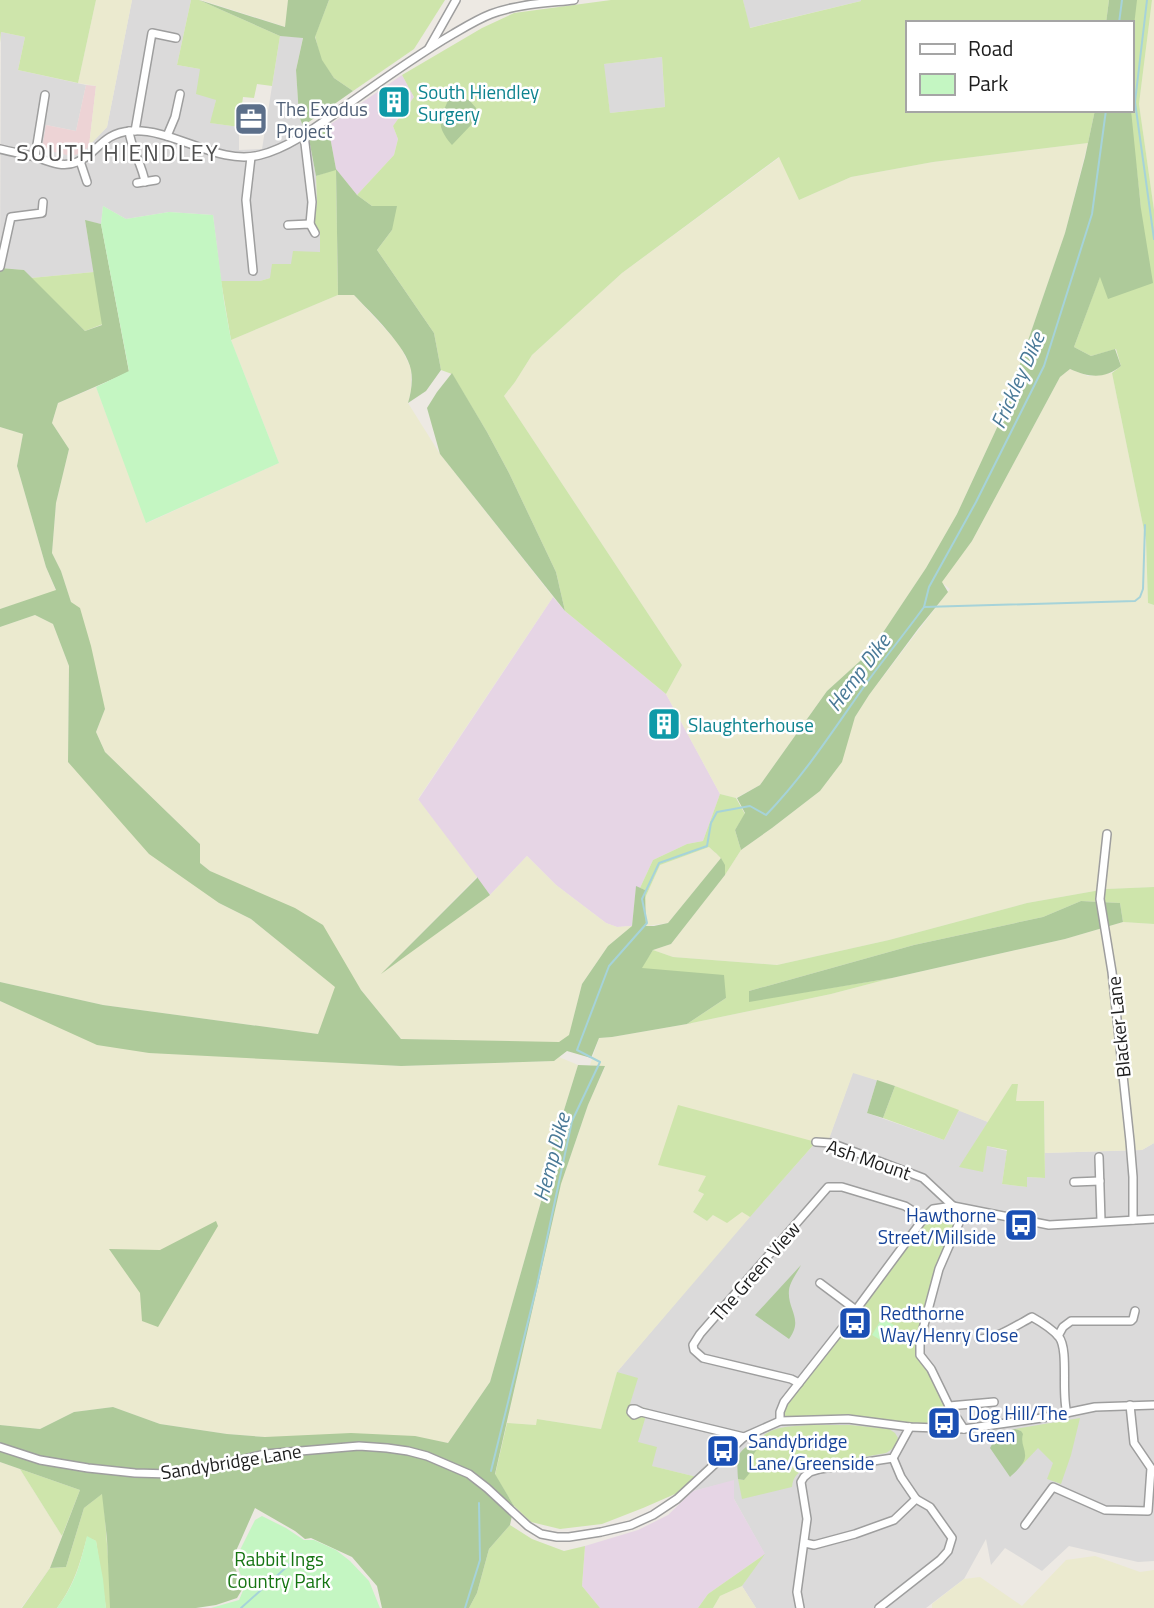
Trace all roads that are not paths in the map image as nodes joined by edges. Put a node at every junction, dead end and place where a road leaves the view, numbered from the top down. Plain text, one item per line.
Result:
1 (456, 0) edge
2 (575, 0) edge
3 (176, 37) dead end
4 (428, 49) junction
5 (180, 94) dead end
6 (45, 95) dead end
7 (132, 131) junction
8 (304, 135) junction
9 (167, 136) junction
10 (0, 150) edge
11 (35, 157) junction
12 (251, 157) junction
13 (80, 162) junction
14 (156, 180) dead end
15 (87, 182) dead end
16 (43, 202) dead end
17 (310, 224) junction
18 (288, 225) dead end
19 (315, 233) dead end
20 (0, 267) edge
21 (253, 271) dead end
22 (1107, 834) dead end
23 (816, 1142) dead end
24 (1099, 1157) dead end
25 (1100, 1181) junction
26 (1074, 1182) dead end
27 (953, 1206) junction
28 (965, 1209) junction
29 (924, 1218) junction
30 (1154, 1219) edge
31 (1133, 1220) junction
32 (1101, 1222) junction
33 (820, 1283) dead end
34 (856, 1310) junction
35 (1135, 1311) dead end
36 (1058, 1336) junction
37 (979, 1339) dead end
38 (799, 1383) junction
39 (994, 1402) dead end
40 (1130, 1405) junction
41 (1154, 1405) edge
42 (949, 1406) junction
43 (641, 1412) dead end
44 (1067, 1413) junction
45 (780, 1422) junction
46 (910, 1427) junction
47 (964, 1429) junction
48 (744, 1437) junction
49 (0, 1447) edge
50 (893, 1458) junction
51 (916, 1499) junction
52 (1025, 1525) dead end
53 (804, 1543) junction
54 (800, 1608) edge
55 (879, 1608) edge

1 - 4 street
2 - 4 street
3 - 7 street
4 - 8 street
5 - 9 street
6 - 11 street
7 - 9 street
7 - 13 street
7 - 14 street
8 - 12 street
8 - 17 street
9 - 12 street
10 - 11 street
11 - 13 street
12 - 21 street
13 - 15 street
16 - 20 street
17 - 18 street
17 - 19 street
22 - 31 street, Blacker Lane
23 - 27 street, Ash Mount
24 - 25 street
25 - 26 street
25 - 32 street
27 - 28 street
27 - 29 street
28 - 32 street
28 - 42 street
29 - 34 street
29 - 38 street, The Green View
30 - 31 street
31 - 32 street
33 - 34 street
34 - 38 street
35 - 36 street
36 - 37 street
36 - 44 street
38 - 45 street
39 - 42 street
40 - 41 street
40 - 44 street
40 - 52 street
42 - 47 street
43 - 48 street
44 - 47 street
45 - 46 street
45 - 48 street, Sandybridge Lane
46 - 47 street
46 - 50 street
48 - 49 street, Sandybridge Lane
50 - 51 street
50 - 53 street
51 - 53 street
51 - 55 street
53 - 54 street

